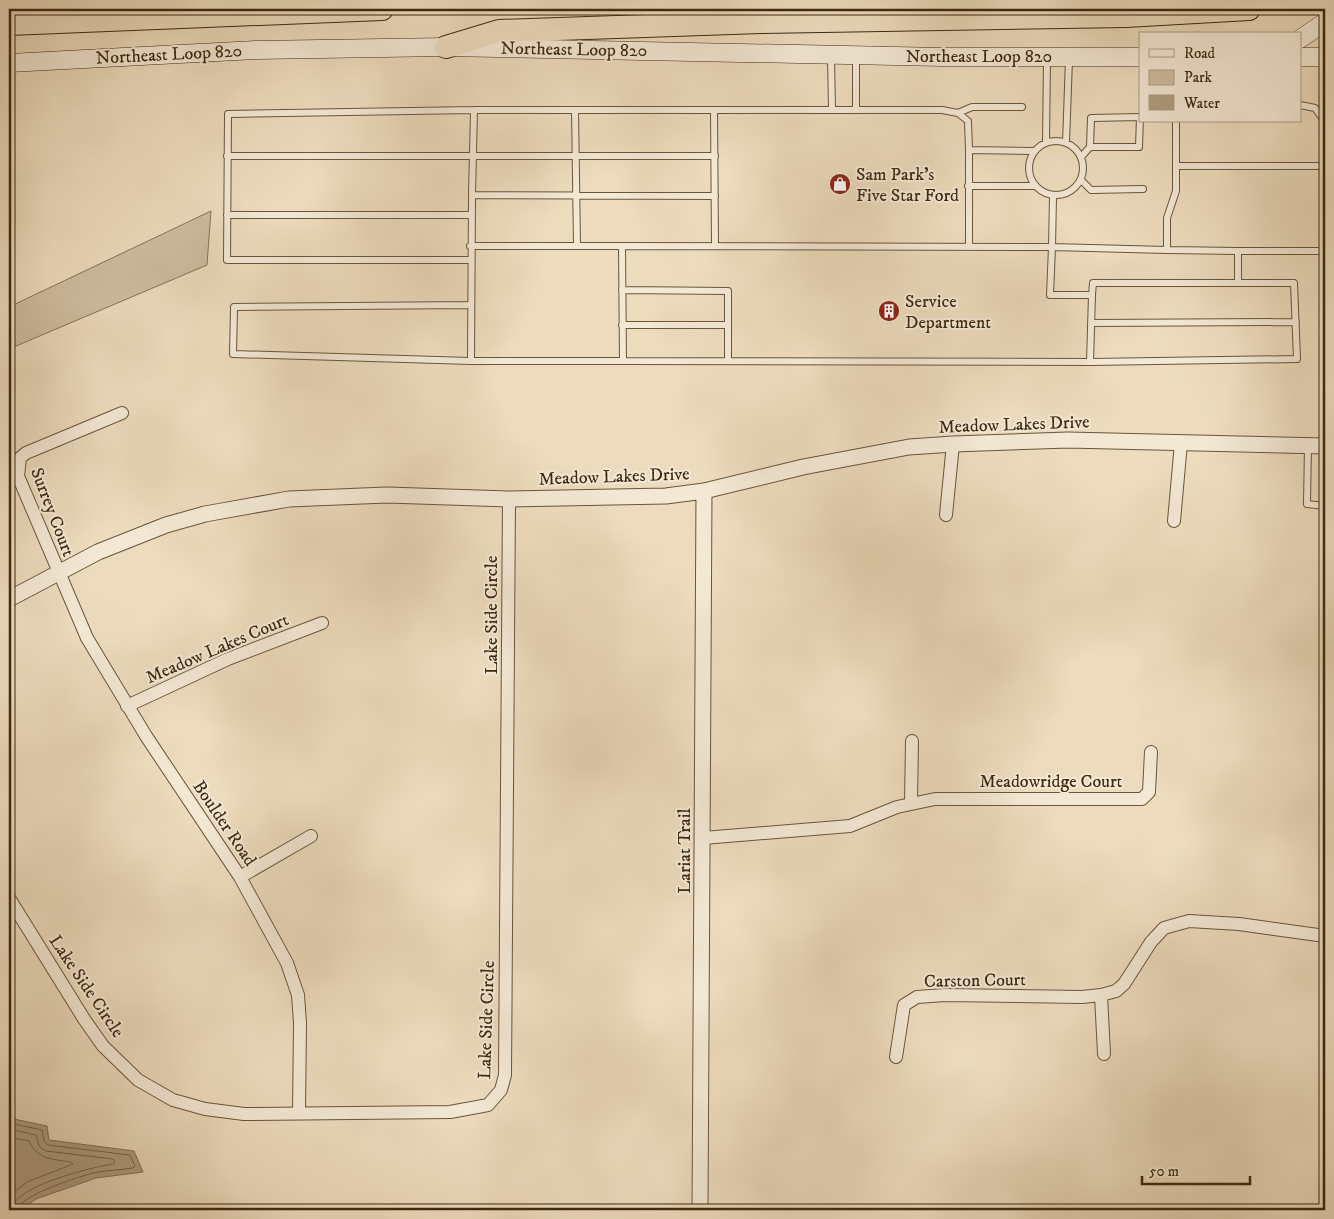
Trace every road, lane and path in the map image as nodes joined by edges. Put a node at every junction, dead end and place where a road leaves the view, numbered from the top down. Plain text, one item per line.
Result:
1 (382, 9) edge
2 (1249, 9) edge
3 (1325, 22) edge
4 (9, 24) edge
5 (1302, 38) edge
6 (446, 47) junction
7 (831, 54) junction
8 (856, 55) junction
9 (1046, 57) junction
10 (1069, 57) junction
11 (1139, 57) edge
12 (1302, 57) edge
13 (1325, 57) edge
14 (9, 62) edge
15 (1325, 66) edge
16 (1302, 105) edge
17 (1022, 107) dead end
18 (474, 110) junction
19 (575, 110) junction
20 (714, 110) junction
21 (832, 110) junction
22 (856, 110) junction
23 (958, 113) junction
24 (1139, 117) edge
25 (1140, 122) edge
26 (1176, 122) edge
27 (1325, 122) edge
28 (1046, 142) junction
29 (1066, 143) junction
30 (1090, 146) junction
31 (969, 150) junction
32 (1034, 151) junction
33 (228, 156) junction
34 (472, 156) junction
35 (576, 156) junction
36 (714, 156) junction
37 (1080, 156) junction
38 (1176, 166) junction
39 (1325, 166) edge
40 (1080, 180) junction
41 (968, 186) junction
42 (1034, 186) junction
43 (1143, 189) dead end
44 (472, 195) junction
45 (576, 195) junction
46 (715, 196) junction
47 (1053, 196) junction
48 (227, 215) junction
49 (471, 215) junction
50 (577, 245) junction
51 (470, 246) junction
52 (622, 246) junction
53 (715, 246) junction
54 (969, 247) junction
55 (1052, 247) junction
56 (1167, 250) junction
57 (1238, 251) junction
58 (1325, 251) edge
59 (470, 260) junction
60 (1238, 282) junction
61 (622, 290) junction
62 (1092, 295) junction
63 (470, 305) junction
64 (1296, 322) junction
65 (1091, 324) junction
66 (622, 325) junction
67 (728, 325) junction
68 (471, 361) junction
69 (622, 361) junction
70 (728, 361) junction
71 (1090, 362) junction
72 (122, 413) dead end
73 (952, 444) junction
74 (1181, 444) junction
75 (1308, 446) junction
76 (1325, 446) edge
77 (704, 491) junction
78 (509, 499) junction
79 (1325, 506) edge
80 (946, 515) dead end
81 (1174, 521) dead end
82 (57, 572) junction
83 (9, 599) edge
84 (322, 623) dead end
85 (127, 706) junction
86 (912, 741) dead end
87 (1151, 752) dead end
88 (911, 803) junction
89 (311, 836) dead end
90 (704, 838) junction
91 (240, 877) junction
92 (9, 898) edge
93 (1325, 928) edge
94 (1293, 932) junction
95 (1325, 936) edge
96 (1101, 995) junction
97 (1104, 1054) dead end
98 (896, 1057) dead end
99 (298, 1113) junction
100 (700, 1210) edge

1 - 4 highway
2 - 6 highway
3 - 5 main road
6 - 7 main road, Northeast Loop 820
6 - 14 main road, Northeast Loop 820
7 - 8 main road, Northeast Loop 820
7 - 21 lane
8 - 9 main road, Northeast Loop 820
8 - 22 lane
9 - 10 main road, Northeast Loop 820
9 - 28 lane
10 - 11 main road, Northeast Loop 820
10 - 29 lane
12 - 13 main road
12 - 15 main road
16 - 27 lane
17 - 23 lane
18 - 19 lane
18 - 33 lane
18 - 34 lane
19 - 20 lane
19 - 35 lane
20 - 21 lane
20 - 36 lane
21 - 22 lane
22 - 23 lane
23 - 31 lane
24 - 30 lane
25 - 30 lane
26 - 38 lane
28 - 29 lane
28 - 32 lane
29 - 37 lane
30 - 37 lane
31 - 32 lane
31 - 41 lane
32 - 42 lane
33 - 34 lane
33 - 48 lane
34 - 35 lane
34 - 44 lane
35 - 36 lane
35 - 45 lane
36 - 46 lane
37 - 40 lane
38 - 39 lane
38 - 56 lane
40 - 43 lane
40 - 47 lane
41 - 42 lane
41 - 54 lane
42 - 47 lane
44 - 45 lane
44 - 49 lane
45 - 46 lane
45 - 50 lane
46 - 53 lane
47 - 55 lane
48 - 49 lane
48 - 59 lane
49 - 51 lane
50 - 51 lane
50 - 52 lane
51 - 59 lane
52 - 53 lane
52 - 61 lane
53 - 54 lane
54 - 55 lane
55 - 56 lane
55 - 62 lane
56 - 57 lane
57 - 58 lane
57 - 60 lane
59 - 63 lane
60 - 62 lane
60 - 64 lane
61 - 66 lane
61 - 67 lane
62 - 65 lane
63 - 68 lane
63 - 68 lane
64 - 65 lane
64 - 71 lane
65 - 71 lane
66 - 67 lane
66 - 69 lane
67 - 70 lane
68 - 69 lane
69 - 70 lane
70 - 71 lane
72 - 82 street, Surrey Court
73 - 74 street, Meadow Lakes Drive
73 - 77 street, Meadow Lakes Drive
73 - 80 street
74 - 75 street, Meadow Lakes Drive
74 - 81 street
75 - 76 street, Meadow Lakes Drive
75 - 79 lane
77 - 78 street, Meadow Lakes Drive
77 - 90 street, Lariat Trail
78 - 82 street, Meadow Lakes Drive
78 - 99 street, Lake Side Circle
82 - 83 street, Meadow Lakes Drive
82 - 85 street, Boulder Road
84 - 85 street, Meadow Lakes Court
85 - 91 street, Boulder Road
86 - 88 street
87 - 88 street, Meadowridge Court
88 - 90 street, Meadowridge Court
89 - 91 street
90 - 100 street, Lariat Trail
91 - 99 street, Boulder Road
92 - 99 street, Lake Side Circle
93 - 94 street, Carston Court
94 - 95 street, Carston Court
94 - 96 street, Carston Court
96 - 97 street
96 - 98 street, Carston Court

